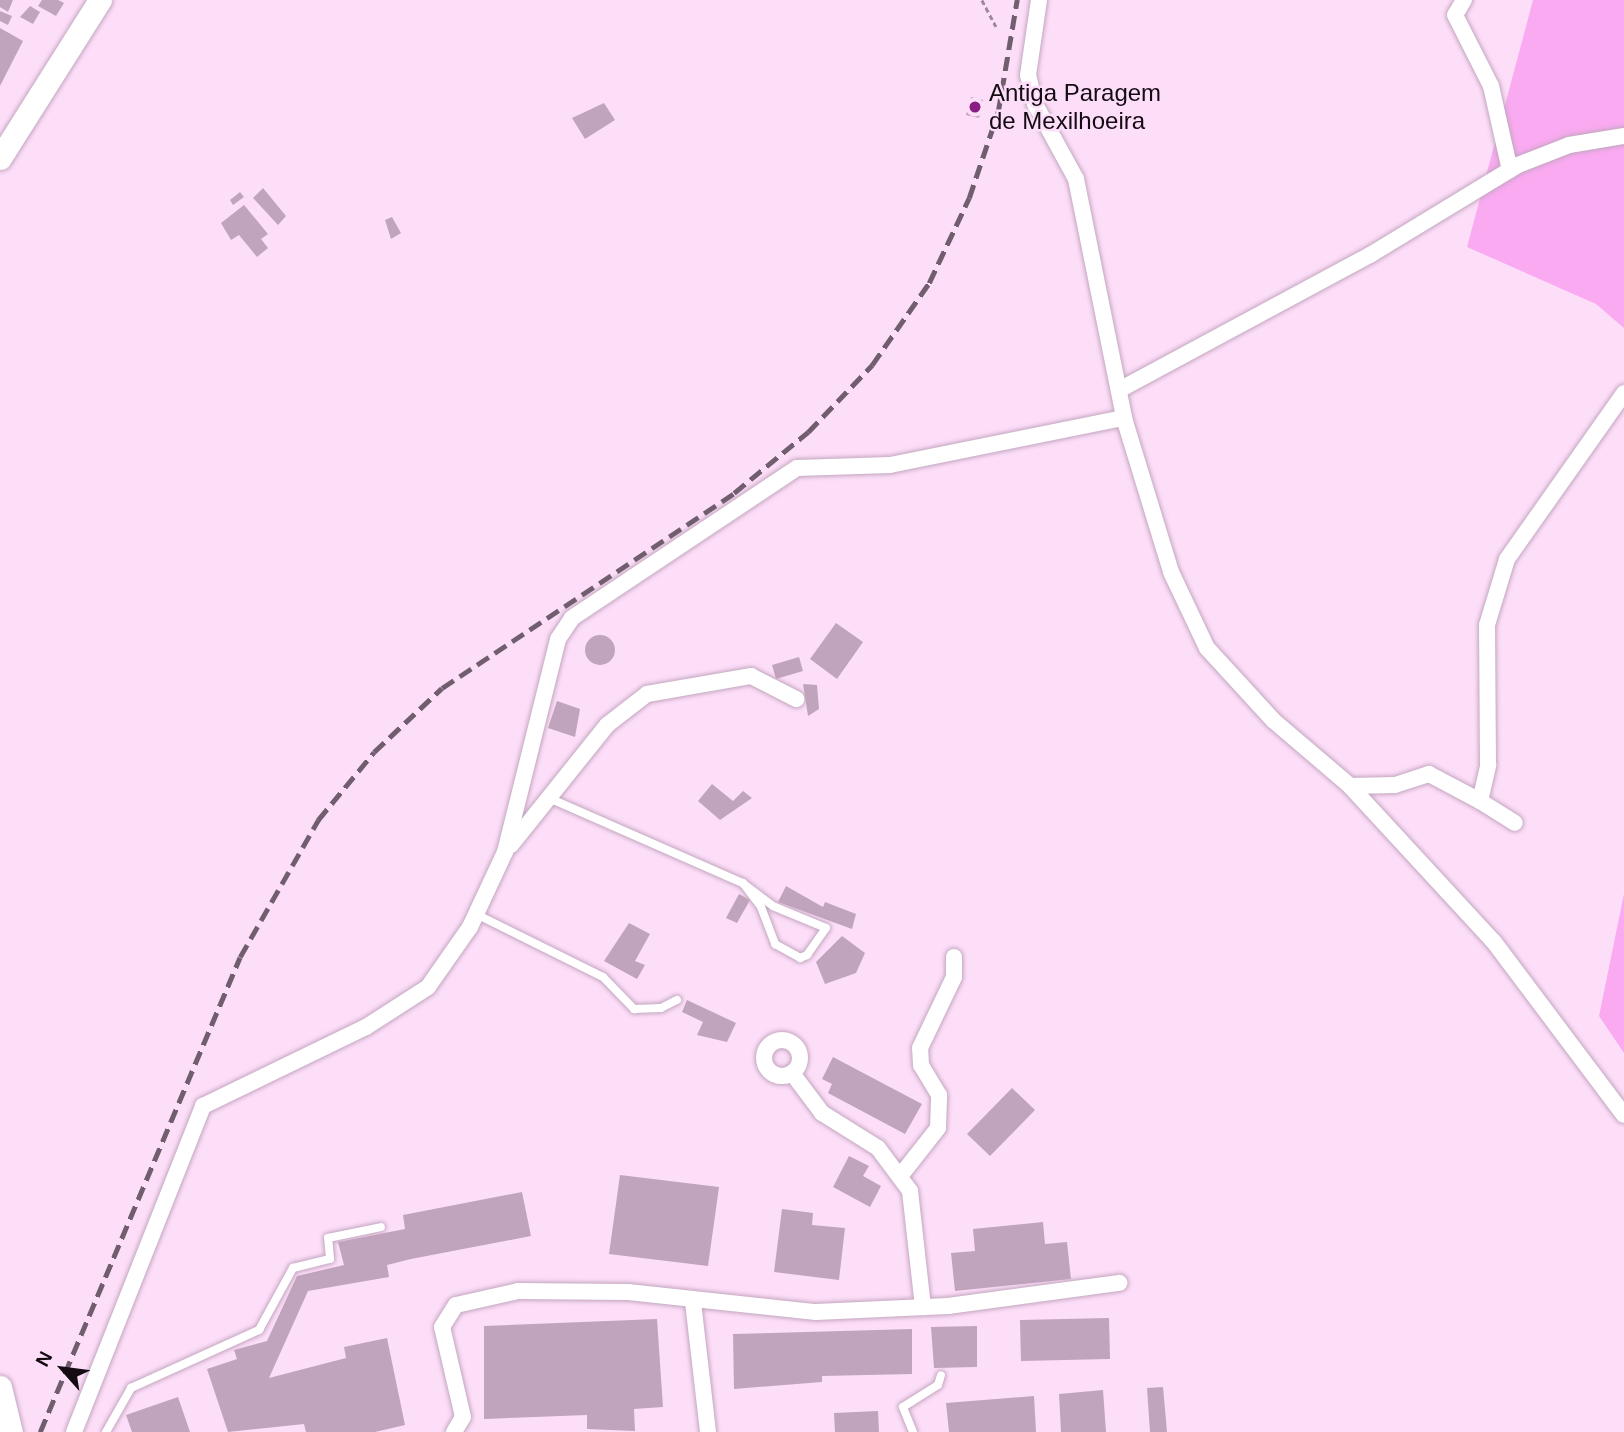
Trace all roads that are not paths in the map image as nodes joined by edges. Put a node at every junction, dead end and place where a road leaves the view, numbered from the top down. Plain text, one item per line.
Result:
1 (100, 0) edge
2 (1039, 0) edge
3 (1464, 0) edge
4 (1624, 135) edge
5 (0, 158) edge
6 (1510, 170) junction
7 (1121, 390) junction
8 (1624, 393) edge
9 (1124, 418) junction
10 (796, 699) dead end
11 (1350, 786) junction
12 (549, 798) junction
13 (1480, 801) junction
14 (1515, 823) dead end
15 (505, 852) junction
16 (743, 883) junction
17 (476, 914) junction
18 (954, 957) dead end
19 (677, 1000) dead end
20 (792, 1073) dead end
21 (1624, 1115) edge
22 (901, 1175) junction
23 (381, 1227) dead end
24 (1119, 1283) dead end
25 (693, 1302) junction
26 (923, 1307) junction
27 (941, 1375) dead end
28 (0, 1387) edge
29 (11, 1432) edge
30 (74, 1432) edge
31 (106, 1432) edge
32 (454, 1432) edge
33 (708, 1432) edge
34 (913, 1432) edge

1 - 5 main road
2 - 7 street
3 - 6 street
4 - 6 street
6 - 7 street
7 - 9 street
8 - 13 street
9 - 11 street
9 - 15 street
10 - 12 street
11 - 13 street
11 - 21 street
12 - 15 street
12 - 16 lane
13 - 14 street
15 - 17 street
16 - 16 lane
17 - 19 lane
17 - 30 street
18 - 22 street
20 - 22 street
22 - 26 street
23 - 31 lane
24 - 26 street
25 - 26 street
25 - 32 street
25 - 33 street
27 - 34 lane
28 - 29 main road

